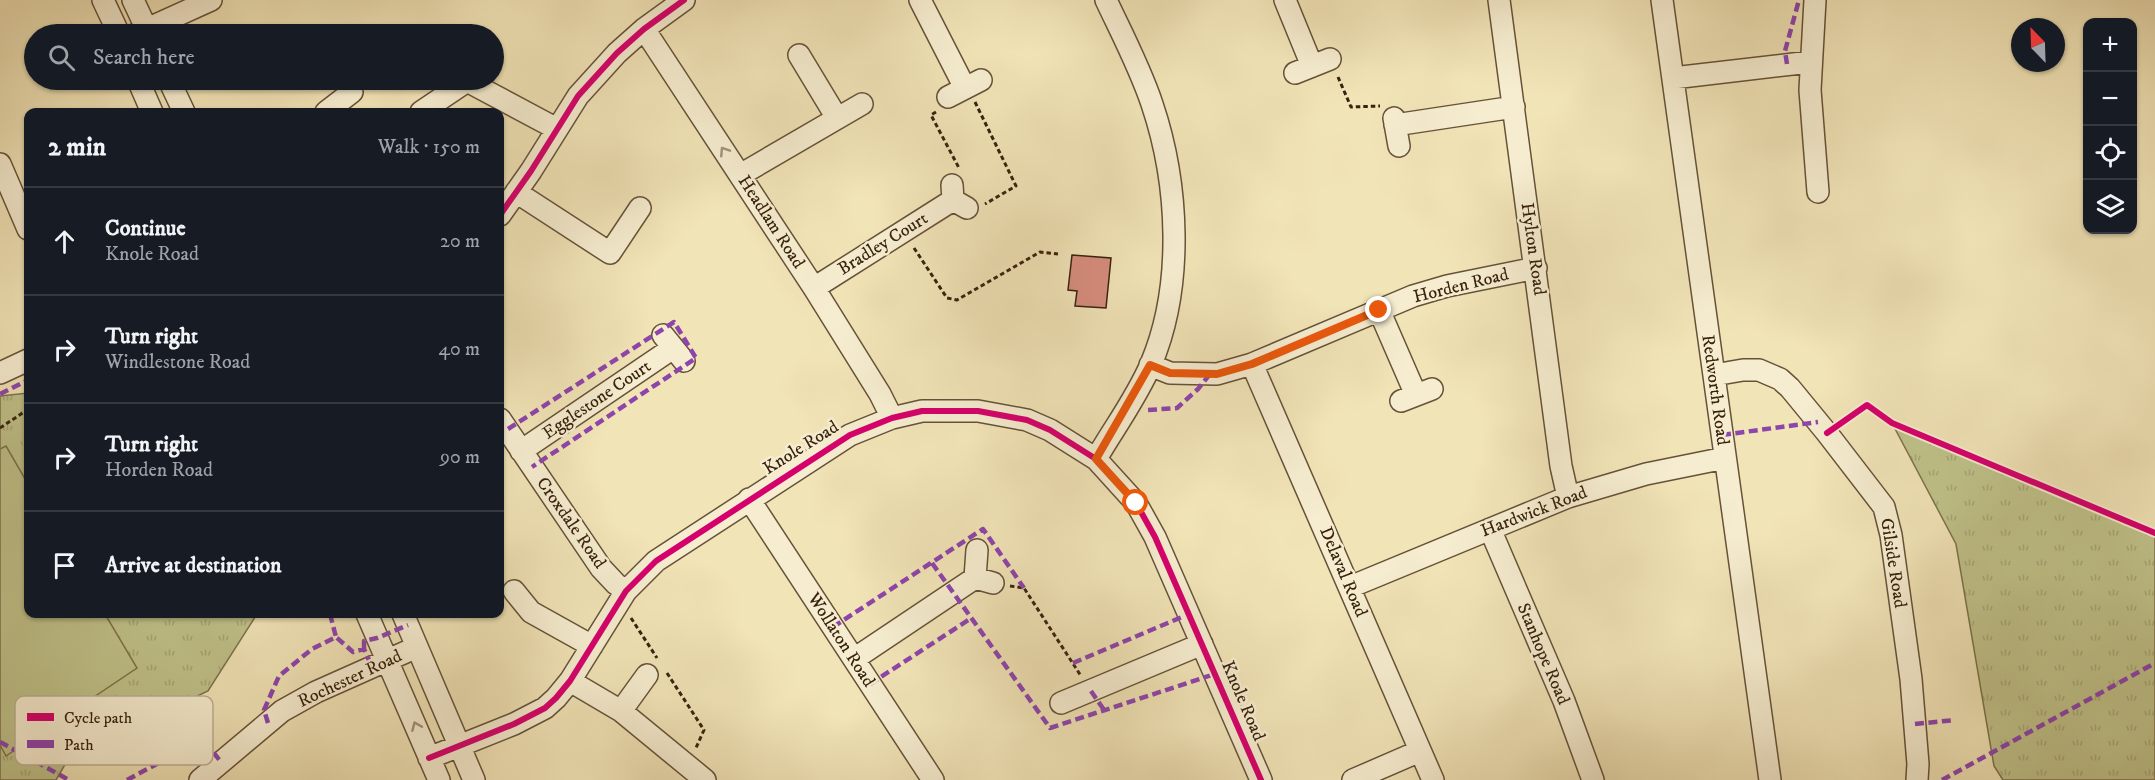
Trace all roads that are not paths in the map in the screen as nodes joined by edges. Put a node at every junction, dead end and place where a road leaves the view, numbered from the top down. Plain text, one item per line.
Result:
1 (104, 0) edge
2 (133, 0) edge
3 (211, 0) edge
4 (684, 0) edge
5 (920, 0) edge
6 (1106, 0) edge
7 (1285, 0) edge
8 (1499, 0) edge
9 (1662, 0) edge
10 (1815, 0) edge
11 (115, 24) edge
12 (140, 24) edge
13 (162, 24) edge
14 (644, 28) junction
15 (799, 55) dead end
16 (1810, 62) junction
17 (1312, 66) road end
18 (1673, 78) junction
19 (965, 88) road end
20 (142, 90) edge
21 (174, 90) edge
22 (454, 90) edge
23 (484, 90) edge
24 (352, 92) dead end
25 (862, 104) dead end
26 (1514, 107) junction
27 (150, 108) edge
28 (182, 108) edge
29 (331, 108) edge
30 (427, 108) edge
31 (837, 118) junction
32 (557, 129) junction
33 (1396, 130) road end
34 (0, 164) edge
35 (740, 175) junction
36 (5, 192) edge
37 (516, 192) junction
38 (1820, 197) dead end
39 (957, 198) road end
40 (640, 208) dead end
41 (504, 209) edge
42 (24, 223) edge
43 (1536, 268) junction
44 (814, 288) junction
45 (1379, 310) junction
46 (673, 348) dead end
47 (24, 362) edge
48 (1252, 364) junction
49 (1150, 365) junction
50 (0, 373) edge
51 (1714, 375) junction
52 (1416, 395) dead end
53 (892, 418) junction
54 (504, 425) edge
55 (521, 451) junction
56 (1725, 458) junction
57 (1096, 459) junction
58 (1568, 497) junction
59 (749, 499) junction
60 (1490, 529) junction
61 (977, 550) dead end
62 (1350, 587) junction
63 (514, 591) dead end
64 (623, 596) junction
65 (368, 618) edge
66 (405, 618) edge
67 (1202, 644) junction
68 (592, 646) junction
69 (417, 647) junction
70 (854, 659) junction
71 (387, 660) junction
72 (657, 669) road end
73 (570, 681) junction
74 (1061, 703) dead end
75 (621, 711) junction
76 (459, 745) junction
77 (1420, 751) junction
78 (429, 758) junction
79 (200, 780) edge
80 (439, 780) edge
81 (474, 780) edge
82 (705, 780) edge
83 (933, 780) edge
84 (1261, 780) edge
85 (1353, 780) edge
86 (1433, 780) edge
87 (1593, 780) edge
88 (1770, 780) edge
89 (1917, 780) edge

1 - 11 street
2 - 12 street
3 - 13 street
4 - 14 street
5 - 19 street
6 - 49 street
7 - 17 street
8 - 26 street, Hylton Road
9 - 18 street, Redworth Road
10 - 16 street
14 - 32 street
35 -> 14 street, Headlam Road
15 - 31 street
16 - 18 street
16 - 38 street
18 - 51 street, Redworth Road
20 - 27 street
21 - 28 street
22 - 30 street
23 - 32 street
24 - 29 street
25 - 31 street
26 - 33 street
26 - 43 street, Hylton Road
31 - 35 street
32 - 37 street
34 - 36 street
35 - 44 street, Headlam Road
36 - 42 street
37 - 40 street
37 - 41 street
39 - 44 street, Bradley Court
43 - 45 street, Horden Road
43 - 58 street, Hylton Road
44 - 53 street, Headlam Road
45 - 48 street, Horden Road
45 - 52 street
46 - 55 street, Egglestone Court
47 - 50 street
48 - 49 street, Horden Road
48 - 62 street, Delaval Road
49 - 57 street
51 - 56 street, Redworth Road
51 - 89 street, Gilside Road
53 - 57 street, Knole Road
53 - 59 street, Knole Road
54 - 55 street, Croxdale Road
55 - 64 street, Croxdale Road
56 - 58 street, Hardwick Road
56 - 88 street, Redworth Road
57 - 67 street, Knole Road
58 - 60 street, Hardwick Road
59 - 64 street, Knole Road
59 - 70 street, Wollaton Road
60 - 62 street, Hardwick Road
60 - 87 street, Stanhope Road
61 - 70 street
62 - 77 street, Delaval Road
63 - 68 street
64 - 68 street, Knole Road
65 - 71 street
66 - 69 street
67 - 74 street
67 - 84 street, Knole Road
68 - 73 street, Knole Road
69 - 71 street, Rochester Road
69 - 76 street
70 - 83 street, Wollaton Road
78 -> 71 street
71 - 79 street, Rochester Road
72 - 75 street
73 - 75 street
73 - 76 street, Knole Road
75 - 82 street
76 - 78 street, Knole Road
76 - 81 street
77 - 85 street
77 - 86 street, Delaval Road
78 - 80 street

